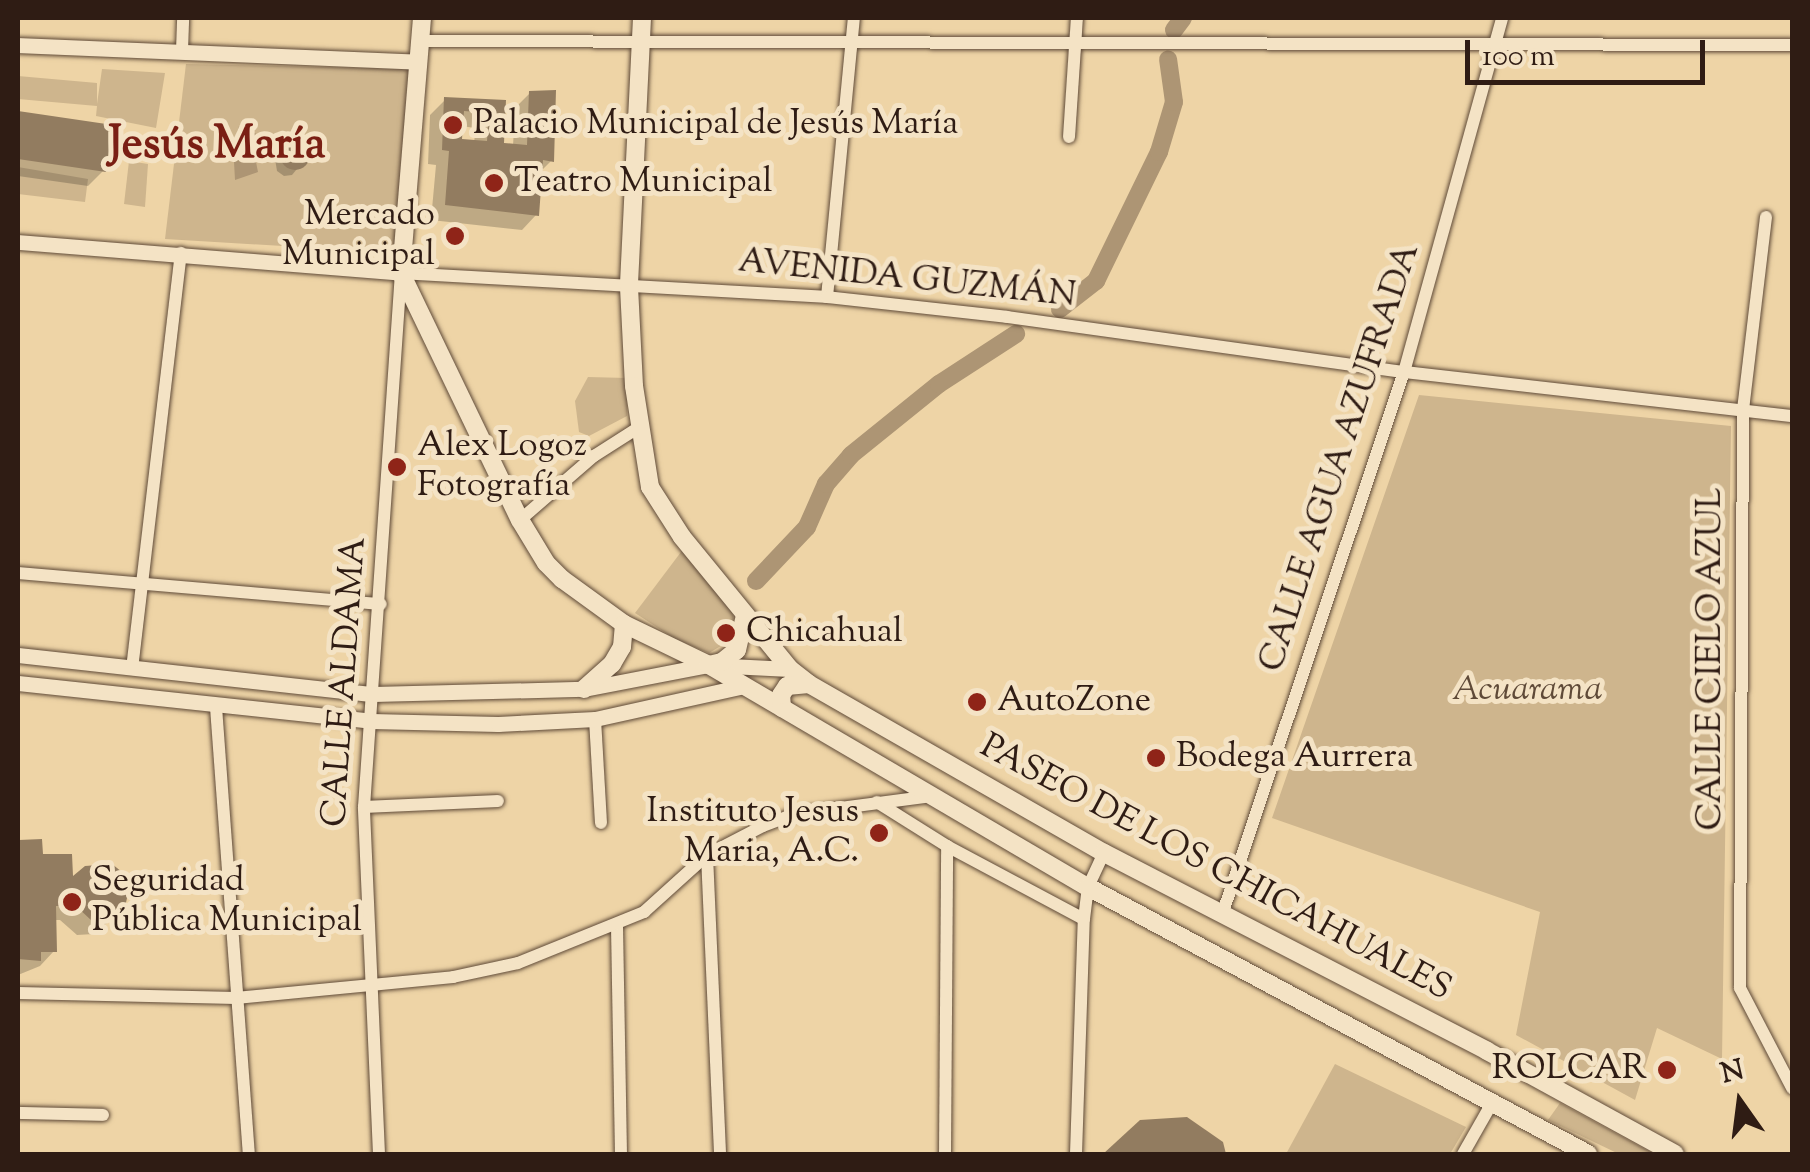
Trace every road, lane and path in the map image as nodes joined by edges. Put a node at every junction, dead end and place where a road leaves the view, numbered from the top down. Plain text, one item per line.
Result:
1 (183, 18) edge
2 (422, 18) edge
3 (642, 18) edge
4 (854, 18) edge
5 (1076, 18) edge
6 (1502, 18) edge
7 (641, 38) junction
8 (1076, 40) junction
9 (420, 41) junction
10 (852, 41) junction
11 (1497, 45) junction
12 (1792, 45) edge
13 (18, 46) edge
14 (182, 50) junction
15 (418, 62) junction
16 (1069, 137) dead end
17 (1766, 217) dead end
18 (18, 242) edge
19 (181, 254) junction
20 (402, 273) junction
21 (628, 287) junction
22 (828, 297) junction
23 (1404, 372) junction
24 (1743, 409) junction
25 (1792, 416) edge
26 (638, 428) junction
27 (520, 520) junction
28 (18, 573) edge
29 (143, 586) junction
30 (381, 604) junction
31 (745, 615) junction
32 (624, 624) junction
33 (18, 655) edge
34 (709, 666) junction
35 (790, 669) junction
36 (132, 670) junction
37 (18, 683) edge
38 (809, 684) junction
39 (744, 686) junction
40 (584, 689) junction
41 (373, 694) junction
42 (216, 706) junction
43 (782, 708) junction
44 (594, 718) junction
45 (370, 722) junction
46 (935, 796) junction
47 (498, 801) dead end
48 (877, 802) junction
49 (364, 806) junction
50 (601, 824) dead end
51 (947, 846) junction
52 (1104, 853) junction
53 (707, 855) junction
54 (1088, 887) junction
55 (1223, 912) junction
56 (1084, 919) junction
57 (617, 926) junction
58 (368, 984) junction
59 (18, 993) edge
60 (236, 998) junction
61 (1792, 1088) edge
62 (1492, 1103) junction
63 (18, 1113) edge
64 (103, 1115) dead end
65 (249, 1154) edge
66 (379, 1154) edge
67 (621, 1154) edge
68 (720, 1154) edge
69 (945, 1154) edge
70 (1076, 1154) edge
71 (1464, 1154) edge
72 (1588, 1154) edge
73 (1675, 1154) edge

1 - 14 street
2 - 9 main road
3 - 7 main road, PASEO DE LOS CHICAHUALES
4 - 10 street
5 - 8 street
6 - 11 street, CALLE AGUA AZUFRADA
7 - 9 street
7 - 10 street
7 - 21 main road, PASEO DE LOS CHICAHUALES
8 - 10 street
8 - 11 street
8 - 16 street
9 - 15 main road
10 - 22 street
11 - 12 street
11 - 23 street, CALLE AGUA AZUFRADA
13 - 14 street
14 - 15 street
15 - 20 main road
17 - 24 street, CALLE CIELO AZUL
18 - 19 street
19 - 20 street
19 - 29 street
20 - 21 street, AVENIDA GUZMÁN
20 - 27 main road, PASEO DE LOS CHICAHUALES
20 - 30 street, CALLE ALDAMA
21 - 22 street, AVENIDA GUZMÁN
21 - 26 main road, PASEO DE LOS CHICAHUALES
22 - 23 street, AVENIDA GUZMÁN
23 - 24 street, AVENIDA GUZMÁN
23 - 55 street, CALLE AGUA AZUFRADA
24 - 25 street, AVENIDA GUZMÁN
24 - 61 street, CALLE CIELO AZUL
26 - 27 street
26 - 31 main road, PASEO DE LOS CHICAHUALES
27 - 32 main road, PASEO DE LOS CHICAHUALES
28 - 29 street
29 - 30 street
29 - 36 street
30 - 41 street, CALLE ALDAMA
31 - 34 main road
31 - 35 main road, PASEO DE LOS CHICAHUALES
32 - 34 main road, PASEO DE LOS CHICAHUALES
32 - 40 main road
33 - 36 street
34 - 35 street
34 - 39 main road, PASEO DE LOS CHICAHUALES
34 - 40 street
35 - 38 main road, PASEO DE LOS CHICAHUALES
36 - 41 street
37 - 42 street
38 - 43 main road
38 - 52 main road, PASEO DE LOS CHICAHUALES
39 - 43 main road, PASEO DE LOS CHICAHUALES
39 - 44 street
40 - 41 street
41 - 45 street, CALLE ALDAMA
42 - 45 street
42 - 60 street
43 - 46 main road, PASEO DE LOS CHICAHUALES
44 - 45 street
44 - 50 street
45 - 49 street, CALLE ALDAMA
46 - 48 street
46 - 54 main road, PASEO DE LOS CHICAHUALES
47 - 49 street
48 - 51 street
48 - 53 street
49 - 58 street, CALLE ALDAMA
51 - 56 street
51 - 69 street
52 - 54 street
52 - 55 main road, PASEO DE LOS CHICAHUALES
53 - 57 street
53 - 68 street
54 - 56 street
54 - 62 main road, PASEO DE LOS CHICAHUALES
55 - 73 main road, PASEO DE LOS CHICAHUALES
56 - 70 street
57 - 58 street
57 - 67 street
58 - 60 street
58 - 66 street, CALLE ALDAMA
59 - 60 street
60 - 65 street
62 - 71 street
62 - 72 main road, PASEO DE LOS CHICAHUALES
63 - 64 street

